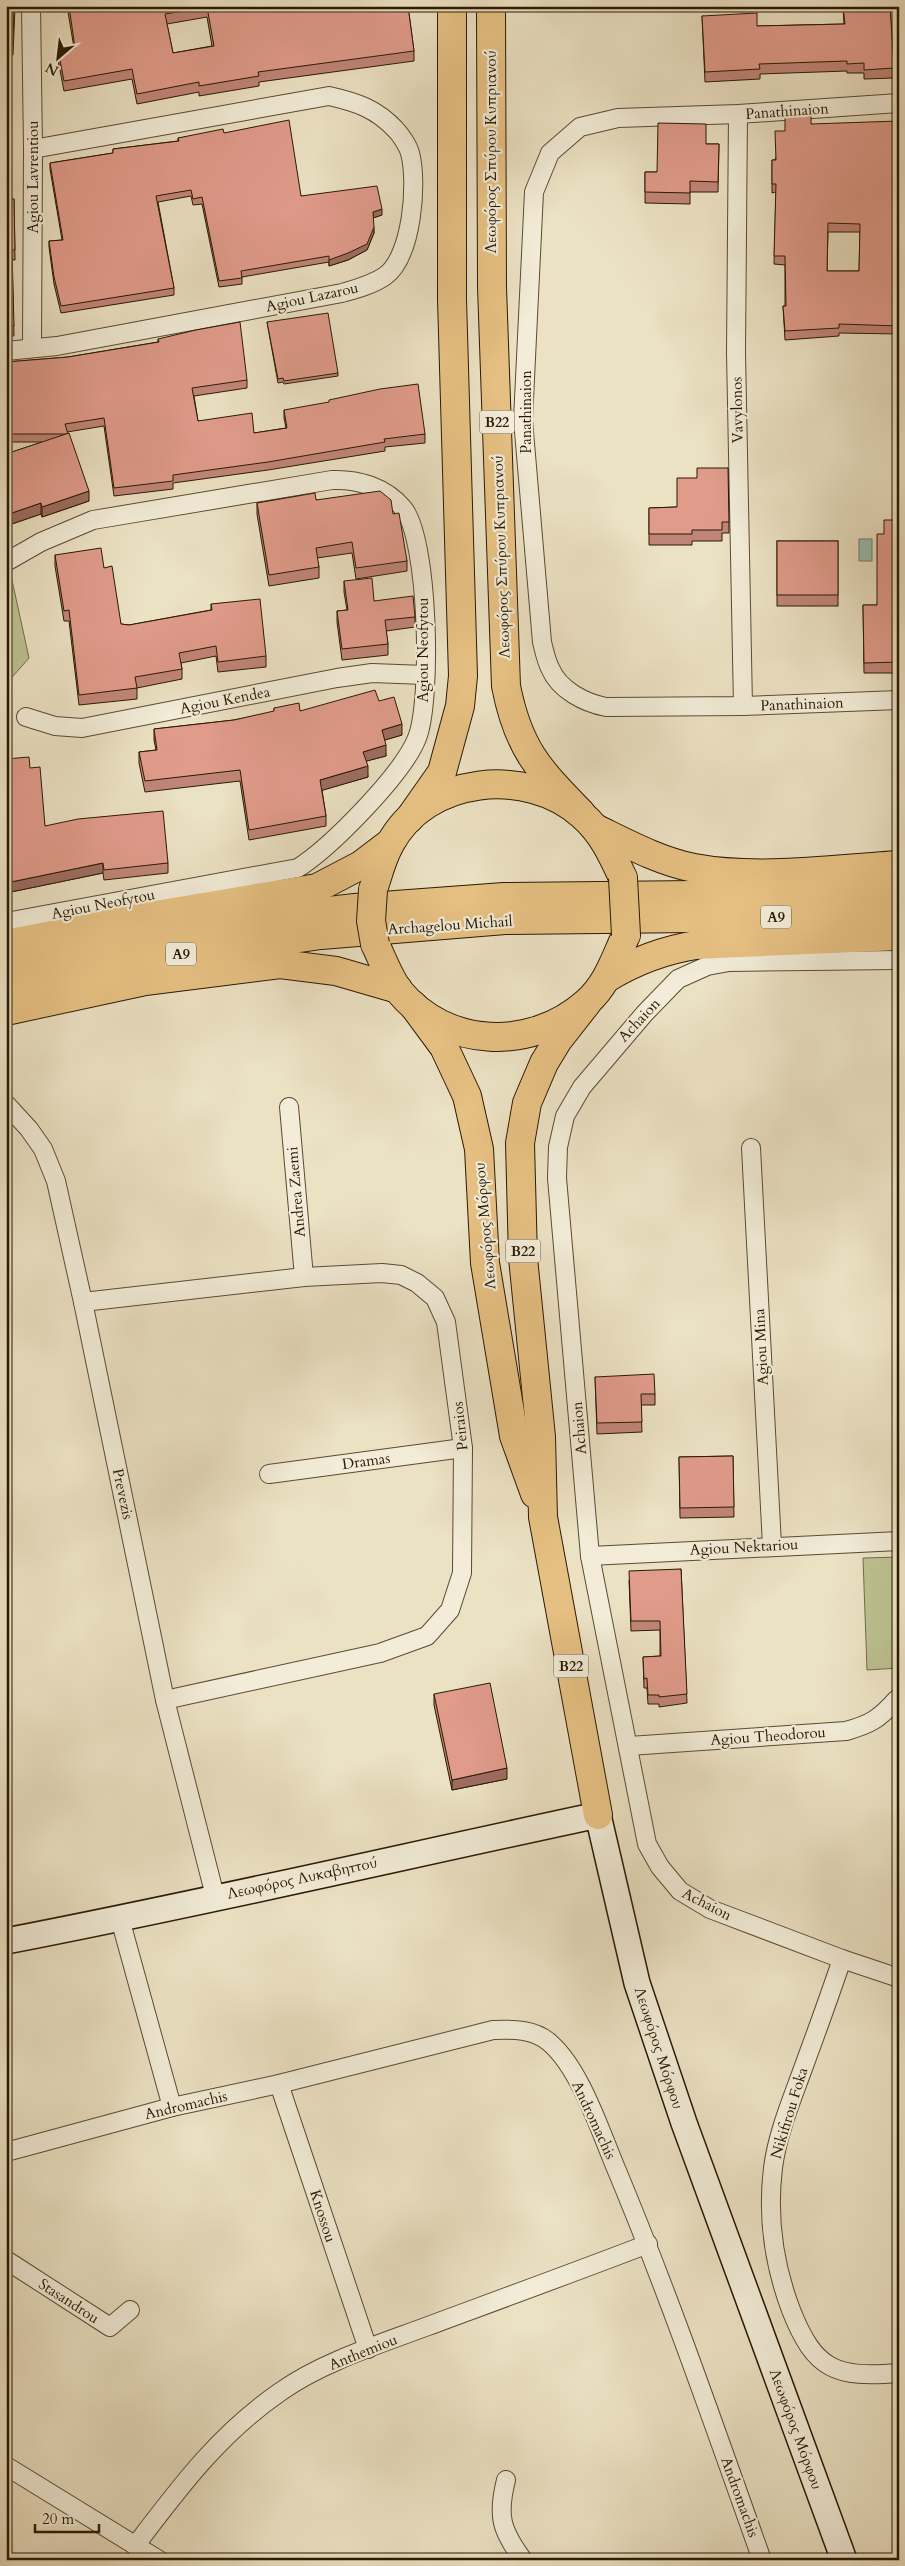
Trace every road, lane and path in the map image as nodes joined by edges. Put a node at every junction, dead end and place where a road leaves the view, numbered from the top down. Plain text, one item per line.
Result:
1 (31, 6) edge
2 (452, 6) edge
3 (491, 6) edge
4 (899, 103) edge
5 (738, 114) junction
6 (33, 149) junction
7 (32, 348) junction
8 (6, 351) edge
9 (6, 562) edge
10 (425, 675) junction
11 (899, 700) edge
12 (743, 706) junction
13 (26, 717) dead end
14 (409, 819) junction
15 (588, 821) junction
16 (390, 843) junction
17 (899, 865) edge
18 (899, 888) edge
19 (899, 912) edge
20 (6, 922) edge
21 (899, 936) edge
22 (6, 944) edge
23 (899, 960) edge
24 (6, 966) edge
25 (607, 978) junction
26 (6, 991) edge
27 (405, 997) junction
28 (587, 1003) junction
29 (6, 1011) edge
30 (6, 1104) edge
31 (289, 1107) dead end
32 (750, 1148) dead end
33 (304, 1277) junction
34 (84, 1302) junction
35 (463, 1448) junction
36 (270, 1474) dead end
37 (543, 1517) junction
38 (899, 1541) edge
39 (772, 1545) junction
40 (590, 1556) junction
41 (897, 1699) dead end
42 (165, 1700) junction
43 (629, 1746) junction
44 (598, 1816) junction
45 (215, 1896) junction
46 (120, 1919) junction
47 (6, 1941) edge
48 (842, 1960) junction
49 (899, 1978) edge
50 (279, 2084) junction
51 (172, 2107) junction
52 (6, 2152) edge
53 (648, 2244) junction
54 (6, 2260) edge
55 (130, 2310) dead end
56 (368, 2349) junction
57 (899, 2374) edge
58 (6, 2466) edge
59 (506, 2480) dead end
60 (135, 2546) junction
61 (159, 2560) edge
62 (523, 2560) edge
63 (762, 2560) edge
64 (844, 2560) edge

1 - 6 street, Agiou Lavrentiou
2 - 14 main road, B22
3 - 15 main road, Λεωφόρος Σπύρου Κυπριανού / B22
4 - 5 street, Panathinaion
5 - 12 street, Vavylonos
5 - 12 street, Panathinaion
6 - 7 street, Agiou Lavrentiou
6 - 7 street, Agiou Lazarou
7 - 8 street, Agiou Lazarou
9 - 10 street, Agiou Neofytou
10 - 13 street, Agiou Kendea
10 - 20 street, Agiou Neofytou
11 - 12 street, Panathinaion
14 - 15 main road, B22
14 - 16 main road, B22
15 - 17 main road
15 - 25 main road, B22, bridge
16 - 22 main road
16 - 27 main road, B22, bridge
18 - 24 main road, Archagelou Michail / A9
19 - 26 main road, Archagelou Michail / A9
21 - 25 main road
23 - 40 street, Achaion
25 - 28 main road, B22
27 - 28 main road, B22
27 - 29 main road
27 - 37 main road, Λεωφόρος Μόρφου / B22
28 - 37 main road, Λεωφόρος Μόρφου / B22
30 - 34 street, Prevezis
31 - 33 street, Andrea Zaemi
32 - 39 street, Agiou Mina
33 - 34 street, Peiraios
33 - 35 street, Peiraios
34 - 42 street, Prevezis
35 - 36 street, Dramas
35 - 42 street, Peiraios
37 - 44 main road, Λεωφόρος Μόρφου / B22
38 - 39 street, Agiou Nektariou
39 - 40 street, Agiou Nektariou
40 - 43 street, Achaion
41 - 43 street, Agiou Theodorou
42 - 45 street, Prevezis
43 - 48 street, Achaion
44 - 45 main road, Λεωφόρος Λυκαβηττού
44 - 64 main road, Λεωφόρος Μόρφου
45 - 46 main road, Λεωφόρος Λυκαβηττού
46 - 47 main road, Λεωφόρος Λυκαβηττού
46 - 51 street
48 - 49 street, Achaion
48 - 57 street, Nikifirou Foka
50 - 51 street, Andromachis
50 - 53 street, Andromachis
50 - 56 street, Knossou
51 - 52 street, Andromachis
53 - 56 street, Anthemiou
53 - 63 street, Andromachis
54 - 55 street, Stasandrou
56 - 60 street, Anthemiou
58 - 60 street
59 - 62 street
60 - 61 street

